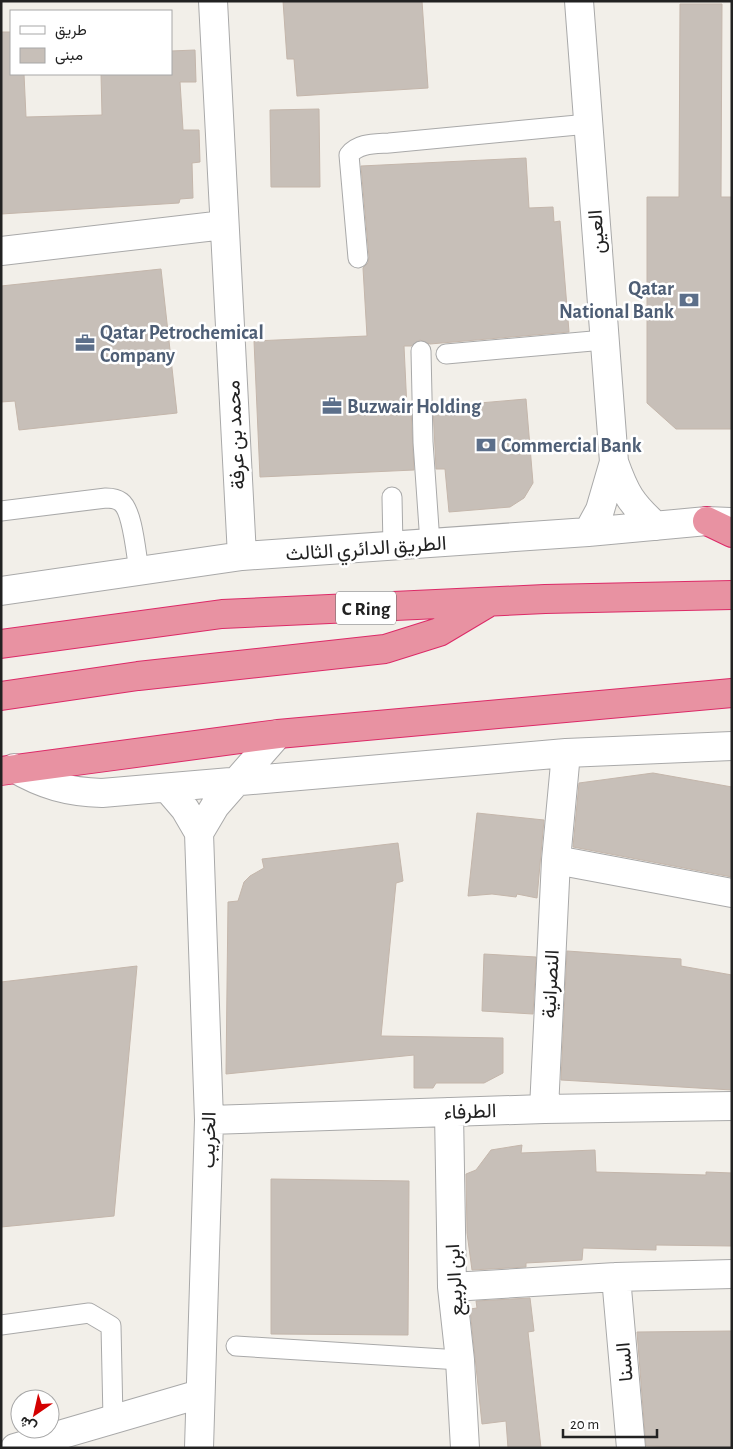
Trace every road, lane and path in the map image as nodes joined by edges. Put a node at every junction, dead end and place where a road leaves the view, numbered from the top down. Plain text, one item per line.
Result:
1 (213, 1) edge
2 (579, 1) edge
3 (588, 124) junction
4 (224, 225) junction
5 (1, 251) edge
6 (358, 258) dead end
7 (604, 340) junction
8 (421, 351) dead end
9 (446, 354) dead end
10 (614, 462) junction
11 (392, 497) dead end
12 (1, 511) edge
13 (719, 522) edge
14 (656, 526) junction
15 (588, 532) junction
16 (732, 533) edge
17 (430, 543) junction
18 (394, 546) junction
19 (242, 556) junction
20 (139, 570) junction
21 (1, 591) edge
22 (732, 595) edge
23 (488, 603) junction
24 (1, 644) edge
25 (732, 693) edge
26 (1, 696) edge
27 (278, 734) junction
28 (732, 746) edge
29 (566, 753) junction
30 (8, 769) edge
31 (237, 780) junction
32 (167, 788) junction
33 (199, 832) junction
34 (556, 860) junction
35 (732, 893) edge
36 (732, 1106) edge
37 (544, 1109) junction
38 (449, 1112) junction
39 (209, 1120) junction
40 (732, 1274) edge
41 (616, 1277) junction
42 (452, 1287) junction
43 (1, 1325) edge
44 (236, 1346) dead end
45 (460, 1360) junction
46 (200, 1394) junction
47 (113, 1419) junction
48 (15, 1448) edge
49 (199, 1448) edge
50 (465, 1448) edge
51 (631, 1448) edge

1 - 4 street, محمد بن عرفة
2 - 3 street, العين
3 - 6 lane
3 - 7 street, العين
4 - 5 street
4 - 19 street, محمد بن عرفة
7 - 9 lane
7 - 10 street, العين
8 - 17 lane
10 - 14 street, العين
10 - 15 street, العين
11 - 18 lane
12 - 20 lane
13 - 14 street, الطريق الدائري الثالث
13 - 16 highway
14 - 15 street, الطريق الدائري الثالث
15 - 17 street, الطريق الدائري الثالث
17 - 18 street, الطريق الدائري الثالث
18 - 19 street, الطريق الدائري الثالث
19 - 20 street, الطريق الدائري الثالث
20 - 21 street, الطريق الدائري الثالث
22 - 23 highway, C Ring
23 - 24 highway, C Ring
23 - 26 highway
25 - 27 highway
27 - 30 highway
27 - 31 street
28 - 29 street
29 - 31 street
29 - 34 street, النصرانية
30 - 32 street
31 - 32 street
31 - 33 street
32 - 33 street, الخريب
33 - 39 street, الخريب
34 - 35 street
34 - 37 street, النصرانية
36 - 37 street, الطرفاء
37 - 38 street, الطرفاء
38 - 39 street, الطرفاء
38 - 42 street, ابن الربيع
39 - 46 street, الخريب
40 - 41 street
41 - 42 street
41 - 51 street, السنا
42 - 45 street, ابن الربيع
43 - 47 lane
44 - 45 lane
45 - 50 street, ابن الربيع
46 - 47 street
46 - 49 street, الخريب
47 - 48 street

